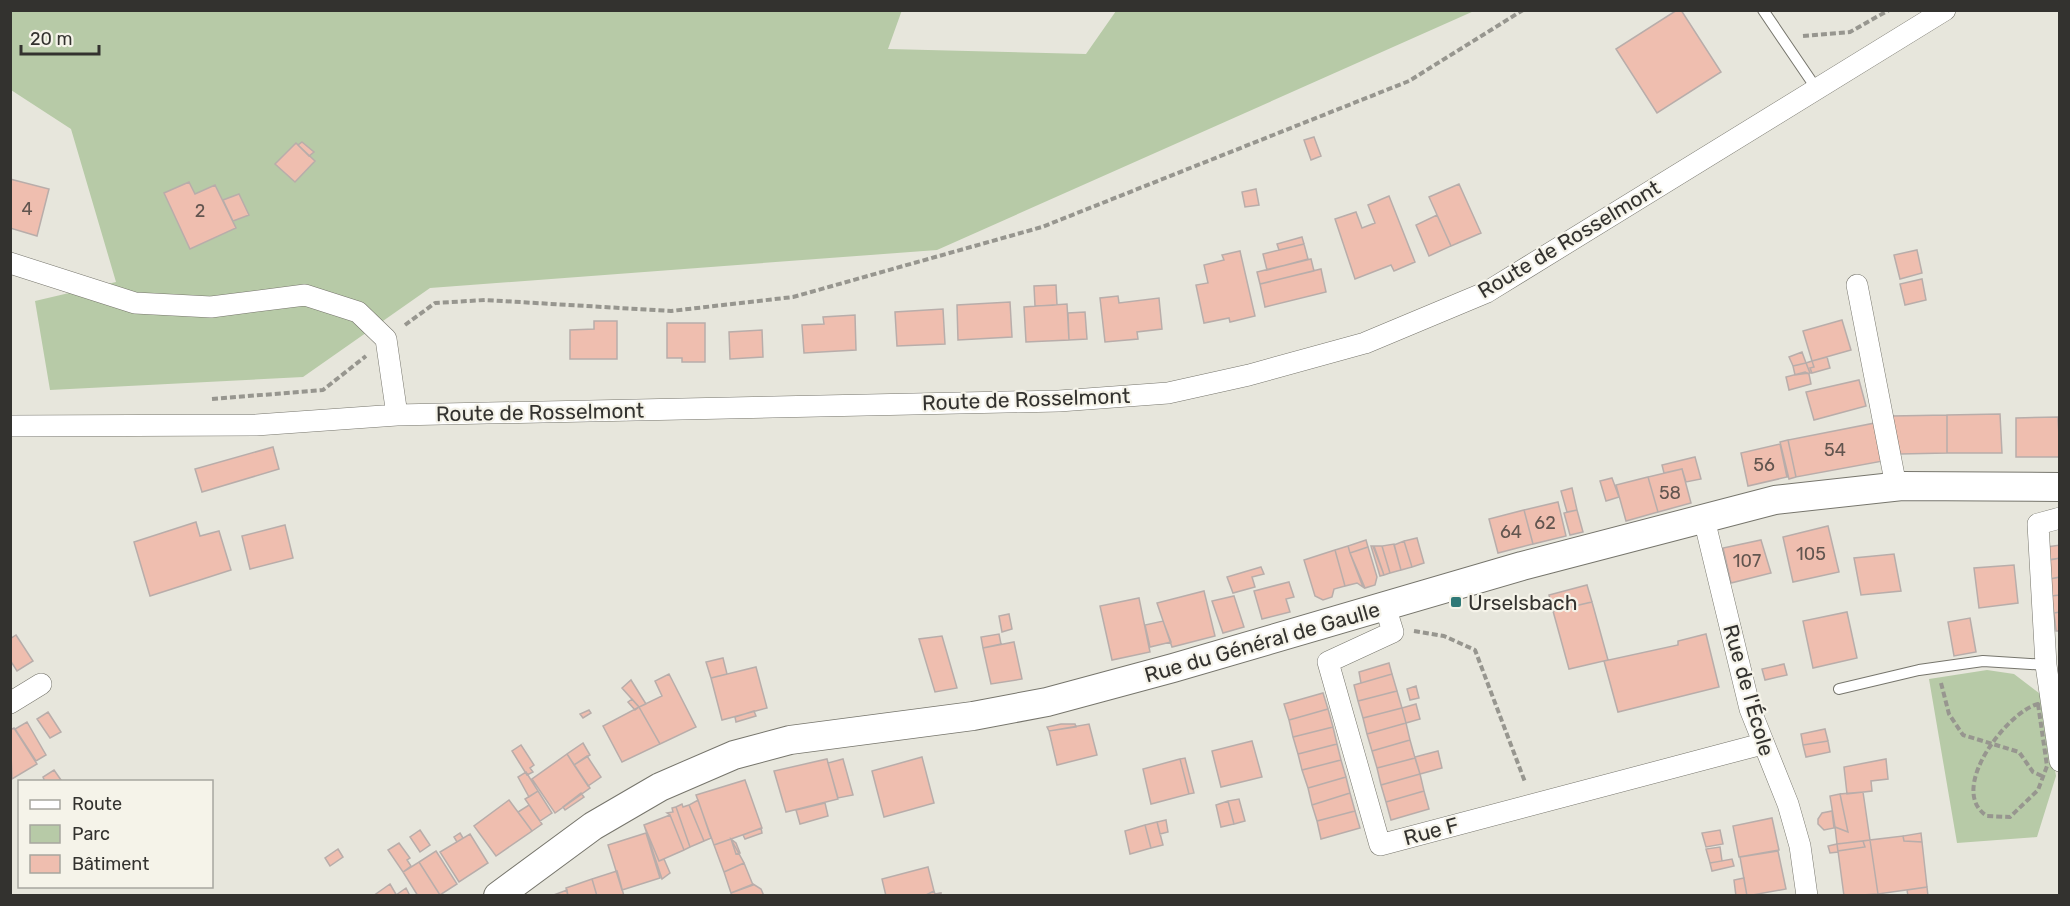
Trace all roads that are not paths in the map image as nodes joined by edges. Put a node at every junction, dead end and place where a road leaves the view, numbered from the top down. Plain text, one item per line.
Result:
1 (1763, 10) edge
2 (1945, 10) edge
3 (1816, 88) junction
4 (10, 263) edge
5 (1857, 285) dead end
6 (397, 415) junction
7 (10, 426) edge
8 (1896, 486) junction
9 (2060, 487) edge
10 (2060, 518) edge
11 (1704, 519) junction
12 (1389, 619) junction
13 (2046, 665) junction
14 (41, 684) dead end
15 (1839, 688) dead end
16 (10, 703) edge
17 (1762, 744) junction
18 (2060, 761) edge
19 (498, 896) edge
20 (1807, 896) edge

1 - 3 lane
2 - 3 street, Route de Rosselmont
3 - 6 street, Route de Rosselmont
4 - 6 street
5 - 8 street
6 - 7 street, Route de Rosselmont
8 - 9 main road, Rue du Général de Gaulle
8 - 11 main road, Rue du Général de Gaulle
10 - 13 street
11 - 12 main road, Rue du Général de Gaulle
11 - 17 street, Rue de l'École
12 - 17 street, Rue F
12 - 19 main road, Rue du Général de Gaulle
13 - 15 lane
13 - 18 street
14 - 16 street
17 - 20 street, Rue de l'École

